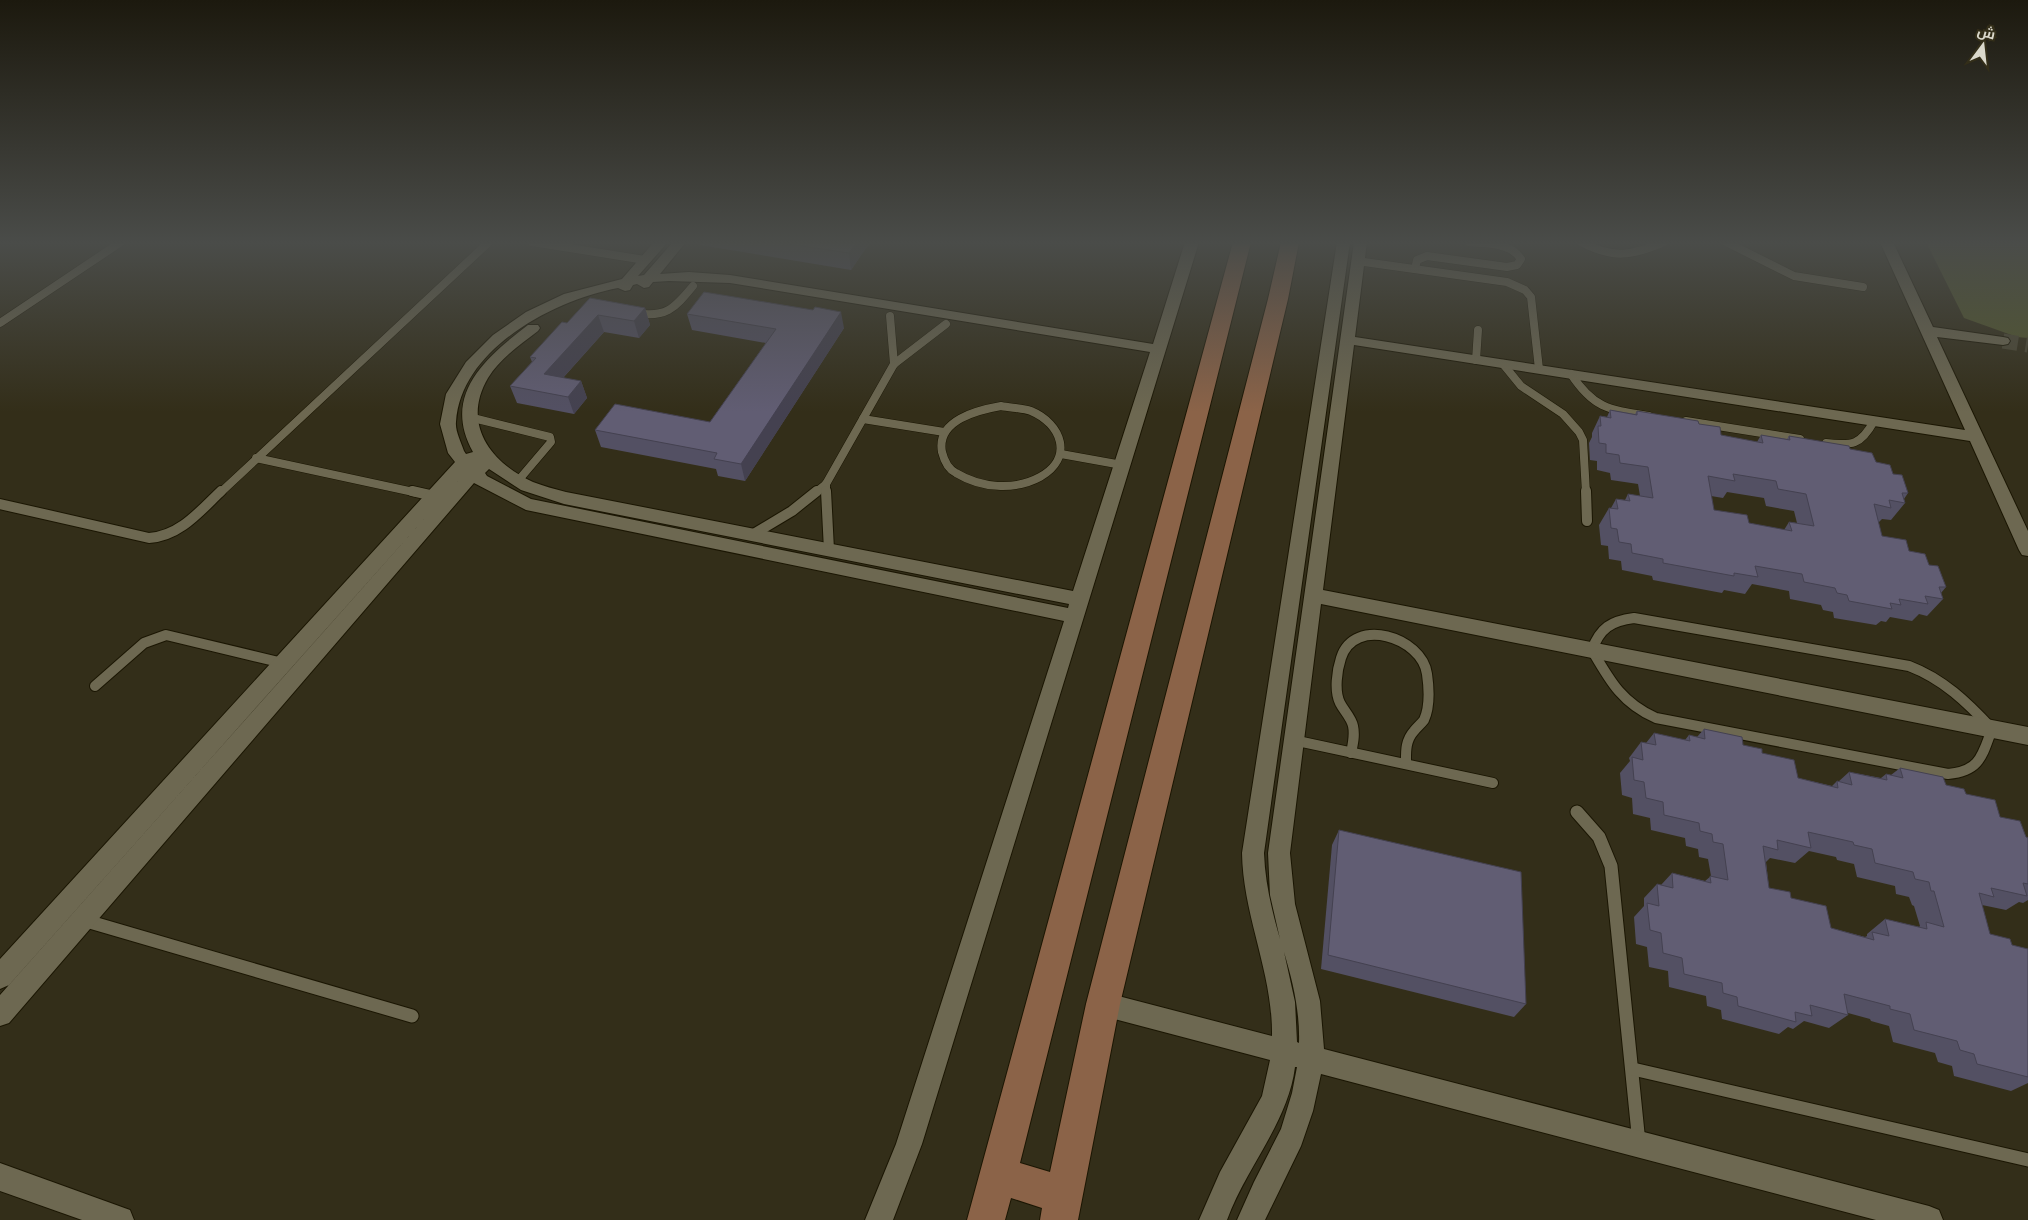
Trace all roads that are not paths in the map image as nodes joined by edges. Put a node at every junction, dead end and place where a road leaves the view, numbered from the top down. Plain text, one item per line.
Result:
1 (36, 299) edge
2 (428, 299) edge
3 (568, 299) edge
4 (596, 299) edge
5 (682, 299) edge
6 (786, 299) edge
7 (843, 299) edge
8 (1174, 299) edge
9 (1227, 299) edge
10 (1278, 299) edge
11 (1335, 299) edge
12 (1352, 299) edge
13 (1531, 299) edge
14 (1913, 299) edge
15 (626, 310) edge
16 (890, 316) junction
17 (0, 323) edge
18 (946, 324) junction
19 (1478, 330) dead end
20 (1928, 331) junction
21 (1347, 340) junction
22 (2003, 342) tunnel mouth
23 (1156, 354) junction
24 (1476, 360) junction
25 (894, 364) junction
26 (1503, 364) junction
27 (1539, 369) junction
28 (1571, 374) junction
29 (470, 417) junction
30 (1658, 417) edge
31 (863, 419) junction
32 (1678, 420) edge
33 (1874, 421) junction
34 (944, 432) junction
35 (1976, 437) junction
36 (1806, 440) edge
37 (1816, 442) edge
38 (1061, 454) junction
39 (256, 458) junction
40 (477, 463) junction
41 (1122, 465) junction
42 (517, 482) junction
43 (826, 484) junction
44 (434, 496) junction
45 (0, 504) edge
46 (1587, 521) dead end
47 (752, 535) junction
48 (829, 550) junction
49 (2028, 550) edge
50 (1312, 595) junction
51 (1076, 608) junction
52 (1592, 650) junction
53 (283, 663) junction
54 (95, 686) dead end
55 (1992, 729) junction
56 (2028, 736) edge
57 (1293, 740) junction
58 (1351, 753) junction
59 (1406, 764) junction
60 (1493, 783) dead end
61 (1577, 812) dead end
62 (82, 920) junction
63 (0, 977) edge
64 (1103, 1004) junction
65 (0, 1014) edge
66 (412, 1016) dead end
67 (1284, 1052) junction
68 (1310, 1058) junction
69 (1633, 1069) junction
70 (1639, 1144) junction
71 (2028, 1160) edge
72 (998, 1175) junction
73 (0, 1177) edge
74 (1062, 1208) edge
75 (1890, 1215) edge
76 (1925, 1219) edge
77 (120, 1220) edge
78 (879, 1220) edge
79 (986, 1220) edge
80 (1213, 1220) edge
81 (1251, 1220) edge

1 - 17 lane
2 - 39 lane
3 - 40 street
4 - 29 street
5 - 15 lane
6 - 16 street
7 - 23 street
8 - 23 street
9 - 72 street
10 - 64 street
11 - 67 street
12 - 21 street
13 - 27 lane
14 - 20 street
16 - 18 street
16 - 25 lane
18 - 23 street
18 - 25 lane
19 - 24 lane
20 - 22 street
20 - 35 street
21 - 24 street
21 - 50 street
23 - 41 street
24 - 26 street
25 - 31 lane
26 - 27 street
26 - 46 lane
27 - 28 street
28 - 30 lane
28 - 33 street
29 - 40 street
29 - 42 lane
31 - 34 lane
31 - 43 lane
32 - 36 lane
33 - 35 street
33 - 37 lane
34 - 38 lane
34 - 38 lane
35 - 49 street
38 - 41 lane
39 - 44 lane
39 - 45 lane
40 - 42 street
40 - 44 street
40 - 51 street
40 - 62 street
41 - 51 street
42 - 47 street
43 - 47 lane
43 - 48 lane
44 - 53 street
47 - 48 street
48 - 51 street
50 - 52 street
50 - 57 street
51 - 78 street
52 - 55 street
52 - 55 lane
52 - 55 lane
53 - 54 lane
53 - 63 street
55 - 56 street
57 - 58 lane
57 - 68 street
58 - 59 lane
58 - 59 lane
59 - 60 lane
61 - 69 lane
62 - 65 street
62 - 66 lane
64 - 67 street
64 - 74 street
67 - 68 street
67 - 80 street
68 - 70 street
68 - 81 street
69 - 70 lane
69 - 71 lane
70 - 75 street
72 - 74 street
72 - 79 street
73 - 77 street
75 - 76 street

